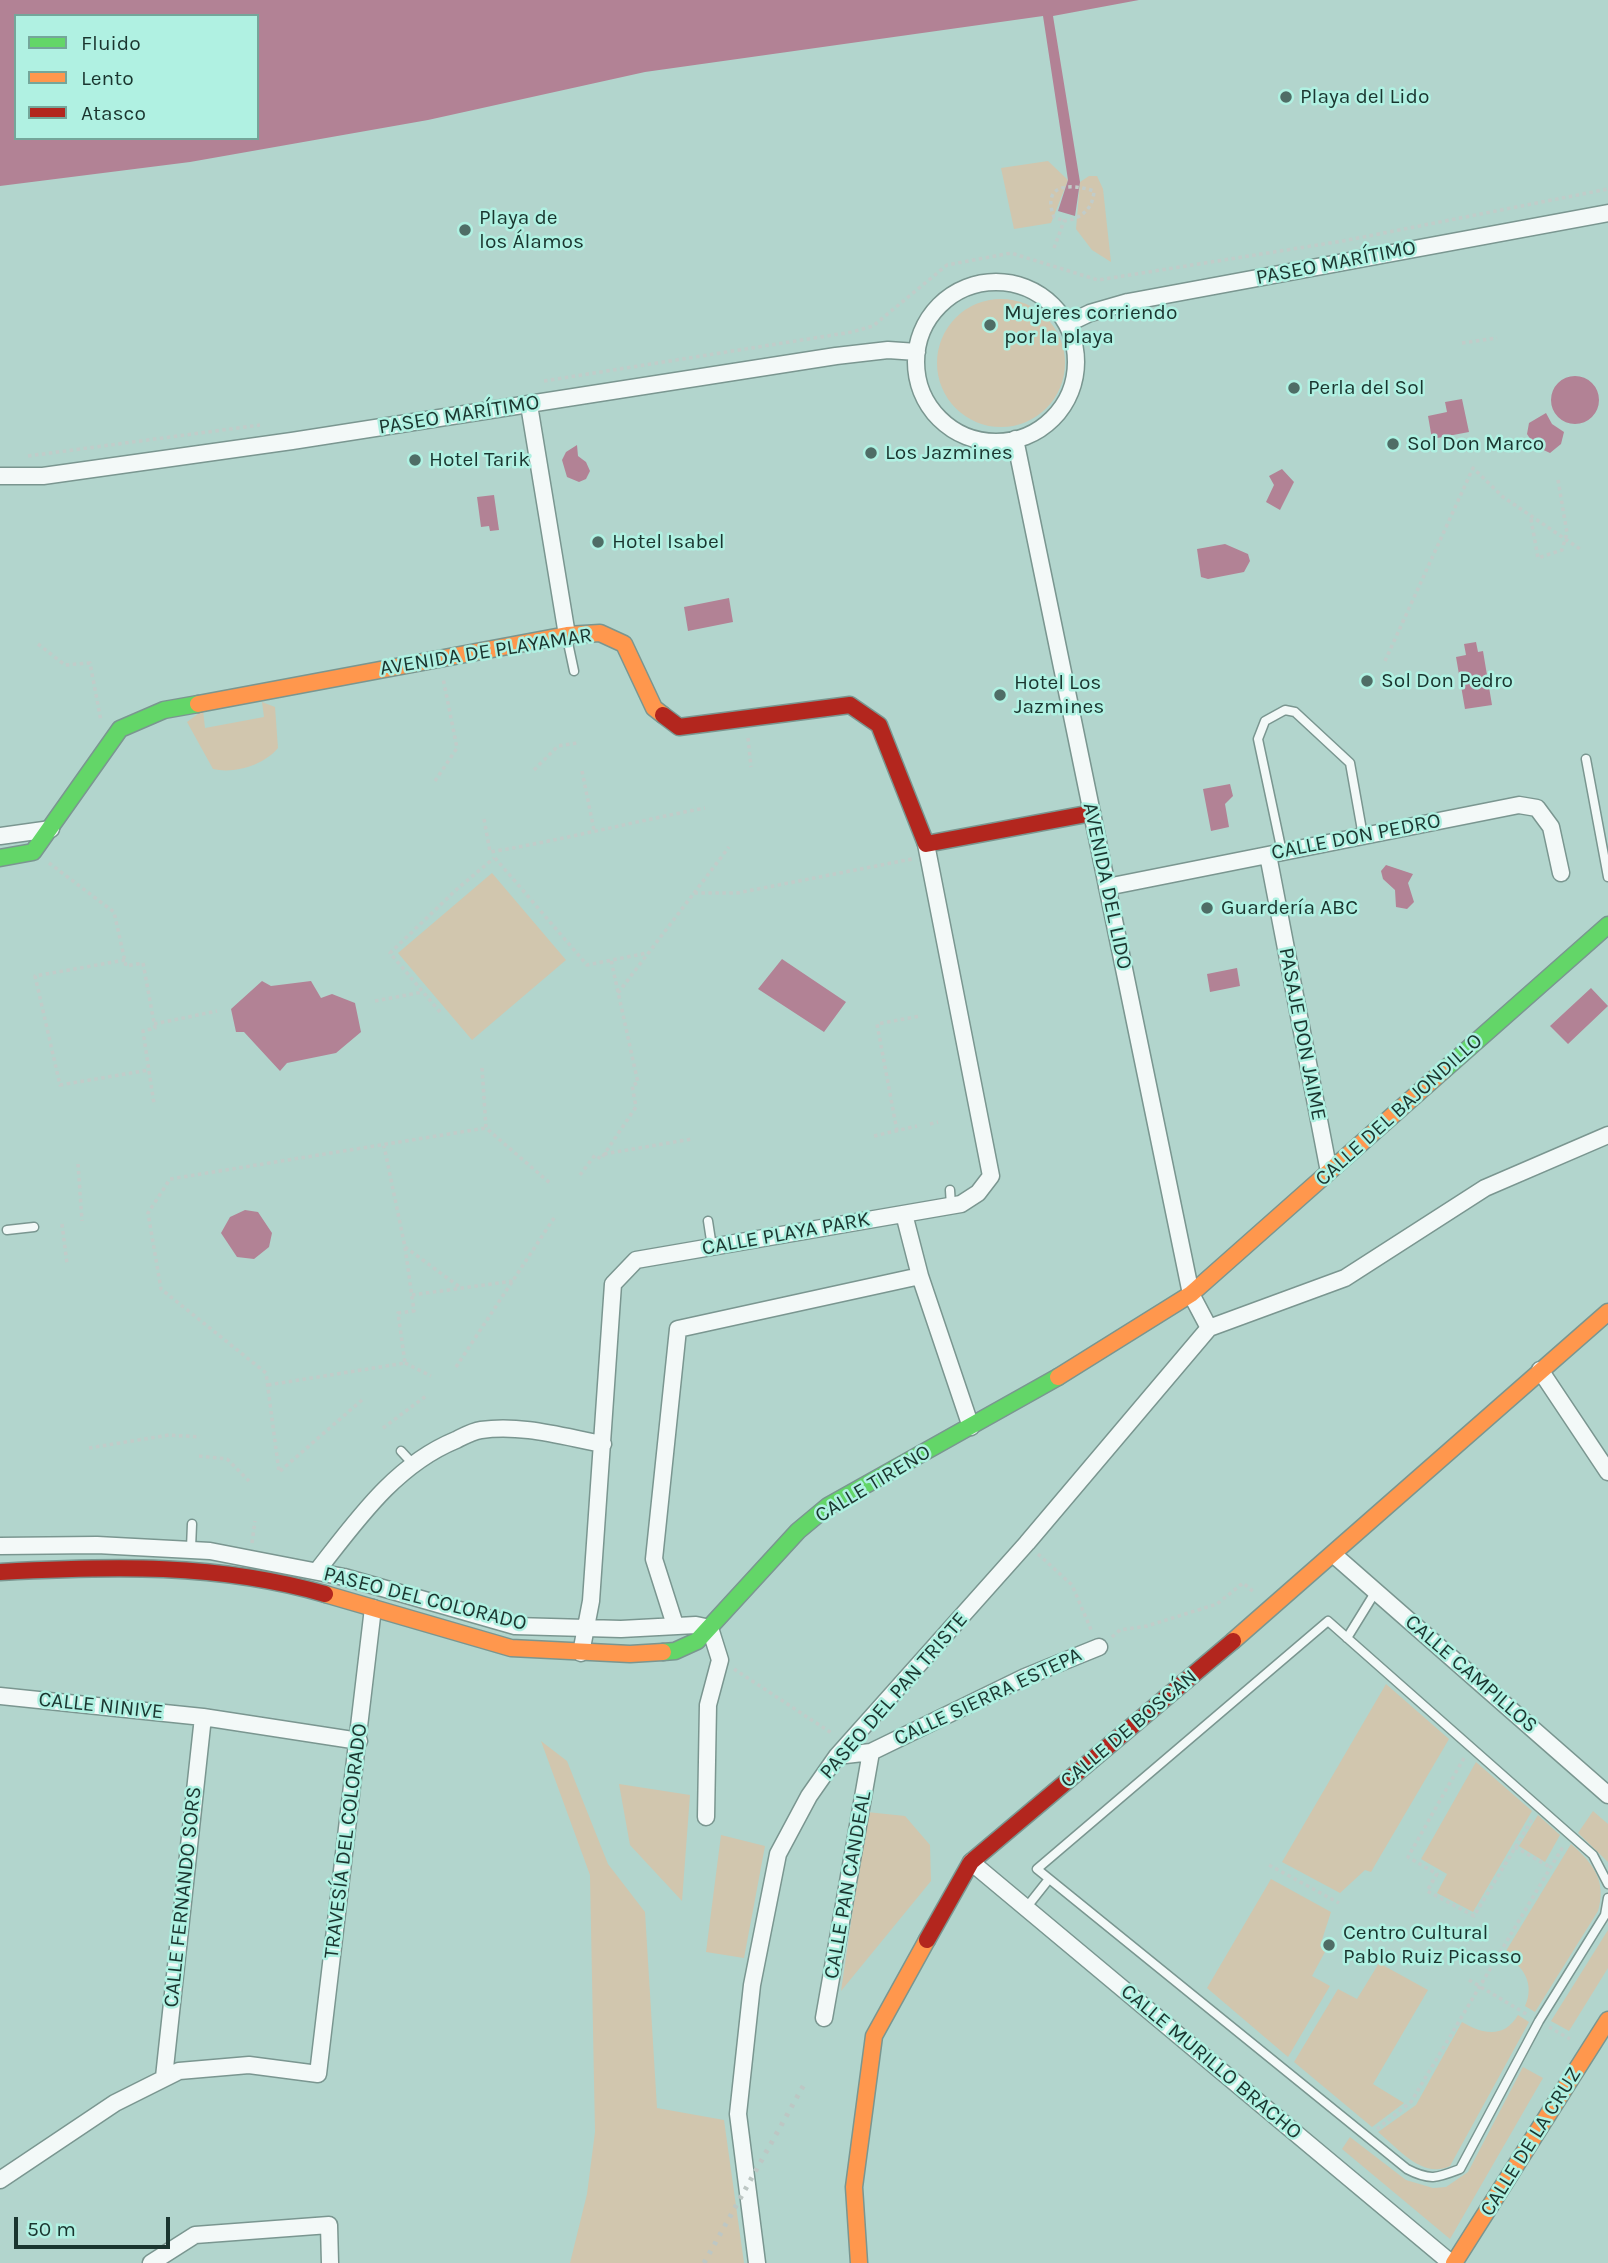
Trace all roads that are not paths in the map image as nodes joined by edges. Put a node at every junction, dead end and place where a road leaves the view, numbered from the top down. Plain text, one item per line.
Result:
1 (1608, 213) edge
2 (1067, 324) junction
3 (917, 352) junction
4 (529, 405) junction
5 (1015, 439) junction
6 (0, 477) edge
7 (567, 635) junction
8 (574, 671) dead end
9 (1586, 759) dead end
10 (1091, 813) junction
11 (51, 830) junction
12 (0, 836) edge
13 (1363, 836) junction
14 (926, 844) junction
15 (1275, 853) junction
16 (0, 858) edge
17 (1561, 873) dead end
18 (1608, 877) edge
19 (1107, 887) junction
20 (1608, 925) edge
21 (1608, 1135) edge
22 (1329, 1172) junction
23 (904, 1214) junction
24 (708, 1222) dead end
25 (34, 1227) dead end
26 (7, 1230) dead end
27 (712, 1247) junction
28 (920, 1276) junction
29 (1191, 1294) junction
30 (1608, 1312) edge
31 (1209, 1328) junction
32 (1540, 1370) junction
33 (971, 1427) junction
34 (603, 1444) junction
35 (401, 1451) dead end
36 (413, 1464) junction
37 (1608, 1472) edge
38 (192, 1524) dead end
39 (0, 1546) edge
40 (191, 1548) junction
41 (1333, 1554) junction
42 (317, 1571) junction
43 (0, 1572) edge
44 (1376, 1591) junction
45 (373, 1608) junction
46 (675, 1625) junction
47 (584, 1628) junction
48 (710, 1628) junction
49 (1347, 1638) junction
50 (1099, 1647) road end
51 (581, 1653) junction
52 (0, 1696) edge
53 (203, 1717) junction
54 (359, 1741) junction
55 (843, 1750) junction
56 (871, 1752) junction
57 (1608, 1795) edge
58 (706, 1817) dead end
59 (971, 1862) junction
60 (1049, 1879) junction
61 (1608, 1884) edge
62 (1608, 1898) edge
63 (1026, 1908) junction
64 (824, 2018) dead end
65 (1608, 2020) edge
66 (164, 2077) junction
67 (0, 2180) edge
68 (151, 2263) edge
69 (330, 2263) edge
70 (757, 2263) edge
71 (859, 2263) edge
72 (1452, 2263) edge

1 - 2 street, PASEO MARÍTIMO
2 - 3 street
2 - 5 street
3 - 4 street, PASEO MARÍTIMO
3 - 5 street
4 - 6 street, PASEO MARÍTIMO
4 - 7 street
5 - 10 street, AVENIDA DEL LIDO
7 - 8 lane
7 - 11 street, AVENIDA DE PLAYAMAR
7 - 14 street, AVENIDA DE PLAYAMAR
9 - 18 lane
10 - 14 street
10 - 19 street, AVENIDA DEL LIDO
11 - 12 street
11 - 16 street, AVENIDA DE PLAYAMAR
13 - 15 street, CALLE DON PEDRO
13 - 15 lane
13 - 17 street, CALLE DON PEDRO
14 - 23 street, CALLE PLAYA PARK
15 - 19 street, CALLE DON PEDRO
15 - 22 street, PASAJE DON JAIME
19 - 29 street, AVENIDA DEL LIDO
20 - 22 street, CALLE DEL BAJONDILLO
21 - 31 street
22 - 29 street, CALLE DEL BAJONDILLO
23 - 27 street, CALLE PLAYA PARK
23 - 28 street
24 - 27 lane
25 - 26 lane
27 - 34 street, CALLE PLAYA PARK
28 - 33 street
28 - 46 street
29 - 31 street, AVENIDA DEL LIDO
29 - 33 street, CALLE TIRENO
30 - 32 street, CALLE DE BOSCÁN
31 - 55 street, PASEO DEL PAN TRISTE
32 - 37 street
32 - 41 street, CALLE DE BOSCÁN
33 - 48 street, CALLE TIRENO
34 - 36 street
34 - 47 street, CALLE PLAYA PARK
35 - 36 lane
36 - 42 street
38 - 40 lane
39 - 40 street, PASEO DEL COLORADO
40 - 42 street, PASEO DEL COLORADO
41 - 44 street, CALLE CAMPILLOS
41 - 59 street, CALLE DE BOSCÁN
42 - 47 street, PASEO DEL COLORADO
43 - 45 street, PASEO DEL COLORADO
44 - 49 lane
44 - 57 street, CALLE CAMPILLOS
45 - 51 street, PASEO DEL COLORADO
45 - 54 street, TRAVESÍA DEL COLORADO
46 - 47 street, PASEO DEL COLORADO
46 - 48 street, PASEO DEL COLORADO
47 - 51 street, CALLE PLAYA PARK
48 - 51 street, PASEO DEL COLORADO
48 - 58 street
49 - 60 lane
49 - 61 lane
50 - 56 street, CALLE SIERRA ESTEPA
52 - 53 street, CALLE NINIVE
53 - 54 street, CALLE NINIVE
53 - 66 street, CALLE FERNANDO SORS
54 - 66 street, TRAVESÍA DEL COLORADO
55 - 56 street, CALLE SIERRA ESTEPA
55 - 70 street, PASEO DEL PAN TRISTE
56 - 64 street, CALLE PAN CANDEAL
59 - 63 street, CALLE MURILLO BRACHO
59 - 71 street, CALLE DE BOSCÁN
60 - 62 lane
60 - 63 lane
63 - 72 street, CALLE MURILLO BRACHO
65 - 72 street, CALLE DE LA CRUZ
66 - 67 street
68 - 69 street

